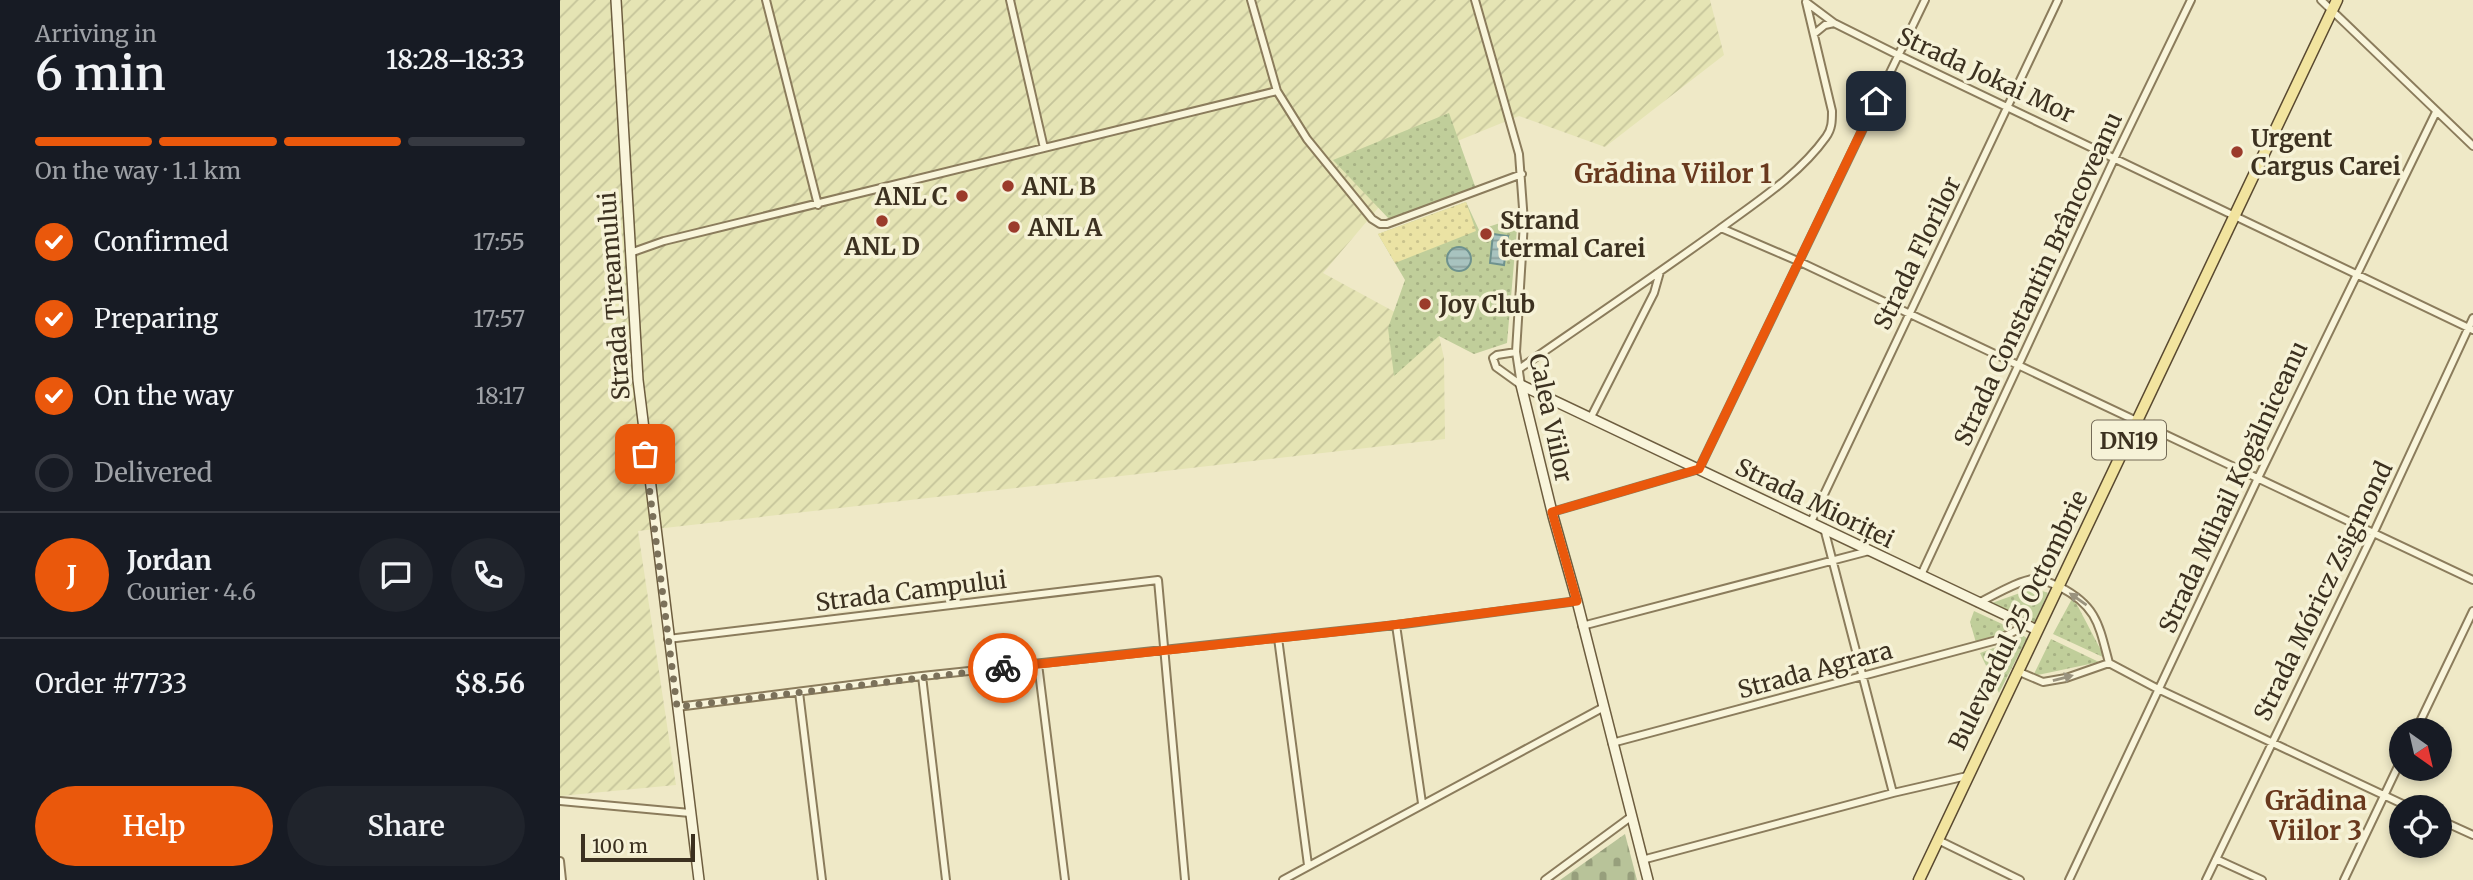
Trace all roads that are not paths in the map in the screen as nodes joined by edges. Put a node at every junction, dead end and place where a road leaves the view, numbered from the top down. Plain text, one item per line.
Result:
1 (616, 0) edge
2 (766, 0) edge
3 (1010, 0) edge
4 (1251, 0) edge
5 (1475, 0) edge
6 (1925, 0) edge
7 (2058, 0) edge
8 (2191, 0) edge
9 (2321, 0) edge
10 (2337, 0) edge
11 (1806, 1) edge
12 (2333, 12) junction
13 (1834, 23) junction
14 (1814, 34) junction
15 (1898, 55) junction
16 (1277, 91) junction
17 (2009, 108) junction
18 (2436, 112) junction
19 (2473, 146) edge
20 (1044, 148) junction
21 (2115, 157) junction
22 (1522, 174) junction
23 (818, 205) junction
24 (2236, 216) junction
25 (1721, 228) junction
26 (630, 253) junction
27 (1800, 262) junction
28 (1660, 272) junction
29 (2356, 274) junction
30 (1909, 313) junction
31 (2473, 318) edge
32 (2471, 329) edge
33 (1516, 352) junction
34 (2019, 365) junction
35 (1519, 369) junction
36 (1521, 384) junction
37 (1591, 417) junction
38 (2138, 423) junction
39 (1699, 469) junction
40 (2258, 478) junction
41 (1552, 512) junction
42 (1811, 522) junction
43 (1824, 528) junction
44 (2374, 532) junction
45 (1868, 551) junction
46 (1831, 559) junction
47 (1921, 575) junction
48 (2473, 580) edge
49 (2058, 586) junction
50 (1577, 601) junction
51 (1978, 603) junction
52 (2473, 611) edge
53 (1396, 625) junction
54 (1582, 626) junction
55 (2025, 626) junction
56 (2037, 630) junction
57 (1279, 638) junction
58 (668, 639) junction
59 (1165, 651) junction
60 (2109, 663) junction
61 (1038, 664) junction
62 (2017, 671) junction
63 (922, 676) junction
64 (1861, 678) junction
65 (2158, 690) junction
66 (799, 692) junction
67 (677, 707) junction
68 (1604, 707) junction
69 (2422, 718) edge
70 (2273, 742) junction
71 (1612, 743) junction
72 (1967, 776) junction
73 (2391, 781) edge
74 (1893, 793) junction
75 (2384, 796) junction
76 (2389, 798) edge
77 (560, 801) edge
78 (1423, 803) junction
79 (690, 813) junction
80 (1632, 816) junction
81 (2452, 825) edge
82 (2473, 835) edge
83 (1938, 839) junction
84 (2216, 859) junction
85 (1643, 860) junction
86 (560, 861) edge
87 (1308, 866) junction
88 (562, 880) edge
89 (699, 880) edge
90 (822, 880) edge
91 (946, 880) edge
92 (1065, 880) edge
93 (1185, 880) edge
94 (1283, 880) edge
95 (1545, 880) edge
96 (1648, 880) edge
97 (1919, 880) edge
98 (2020, 880) edge
99 (2069, 880) edge
100 (2206, 880) edge
101 (2262, 880) edge
102 (2344, 880) edge

1 - 26 street, Strada Tireamului
2 - 23 street
3 - 20 street
4 - 16 street
5 - 22 street, Calea Viilor
6 - 15 street
7 - 17 street, Strada Florilor
8 - 21 street, Strada Constantin Brâncoveanu
9 - 12 street
10 - 12 main road, Bulevardul 25 Octombrie / DN19
11 - 13 street, Strada Jokai Mor
11 - 14 street
12 - 18 street
12 - 24 main road, Bulevardul 25 Octombrie / DN19
13 - 14 street
13 - 15 street, Strada Jokai Mor
14 - 25 street
15 - 17 street, Strada Jokai Mor
15 - 27 street
16 - 20 street
16 - 22 street
17 - 21 street, Strada Jokai Mor
17 - 30 street, Strada Florilor
18 - 19 street
18 - 29 street, Strada Mihail Kogălniceanu
20 - 23 street
21 - 24 street, Strada Jokai Mor
21 - 34 street, Strada Constantin Brâncoveanu
22 - 33 street, Calea Viilor
23 - 26 street
24 - 29 street, Strada Jokai Mor
24 - 38 main road, Bulevardul 25 Octombrie / DN19
25 - 27 street
25 - 28 street
26 - 58 street, Strada Tireamului
27 - 30 street
27 - 39 street
28 - 35 street
28 - 37 street
29 - 32 street, Strada Jokai Mor
29 - 40 street, Strada Mihail Kogălniceanu
30 - 34 street
30 - 42 street, Strada Florilor
31 - 32 street, Strada Móricz Zsigmond
32 - 44 street, Strada Móricz Zsigmond
33 - 35 street, Calea Viilor
33 - 36 street
34 - 38 street
34 - 47 street, Strada Constantin Brâncoveanu
35 - 36 street, Calea Viilor
36 - 37 street, Strada Mioriței
36 - 41 street, Calea Viilor
37 - 39 street, Strada Mioriței
38 - 40 street
38 - 49 main road, Bulevardul 25 Octombrie / DN19
39 - 41 street
39 - 42 street, Strada Mioriței
40 - 44 street
40 - 65 street, Strada Mihail Kogălniceanu
41 - 50 street, Calea Viilor
42 - 43 street, Strada Mioriței
43 - 45 street, Strada Mioriței
43 - 46 street
44 - 48 street
44 - 70 street, Strada Móricz Zsigmond
45 - 46 street
45 - 47 street, Strada Mioriței
46 - 54 street
46 - 64 street
47 - 51 street, Strada Mioriței
49 - 51 street
49 - 56 main road, Bulevardul 25 Octombrie / DN19
60 -> 49 street
50 - 53 street
50 - 54 street, Calea Viilor
51 - 55 street, Strada Mioriței
52 - 69 street
53 - 57 street
53 - 78 street
54 - 68 street, Calea Viilor
55 - 56 street, Strada Mioriței
55 - 64 street, Strada Agrara
56 - 62 main road, Bulevardul 25 Octombrie / DN19
57 - 59 street
57 - 87 street
58 - 59 street, Strada Campului
58 - 67 street, Strada Tireamului
59 - 61 street
59 - 93 street
62 -> 60 street
60 - 65 street
61 - 63 street
61 - 92 street
62 - 72 main road, Bulevardul 25 Octombrie / DN19
63 - 66 street
63 - 91 street
64 - 71 street, Strada Agrara
64 - 74 street
65 - 70 street
65 - 99 street, Strada Mihail Kogălniceanu
66 - 67 street
66 - 90 street
67 - 79 street, Strada Tireamului
68 - 71 street, Calea Viilor
68 - 78 street
70 - 75 street
70 - 84 street, Strada Móricz Zsigmond
71 - 80 street, Calea Viilor
72 - 74 street
72 - 83 main road, Bulevardul 25 Octombrie / DN19
73 - 75 street
74 - 85 street
75 - 76 street
75 - 102 street
77 - 79 street
78 - 87 street
79 - 89 street, Strada Tireamului
80 - 85 street, Calea Viilor
80 - 95 street
81 - 82 street
83 - 97 main road, Bulevardul 25 Octombrie / DN19
83 - 98 street
84 - 100 street, Strada Móricz Zsigmond
84 - 101 street
85 - 96 street, Calea Viilor
86 - 88 street
87 - 94 street

